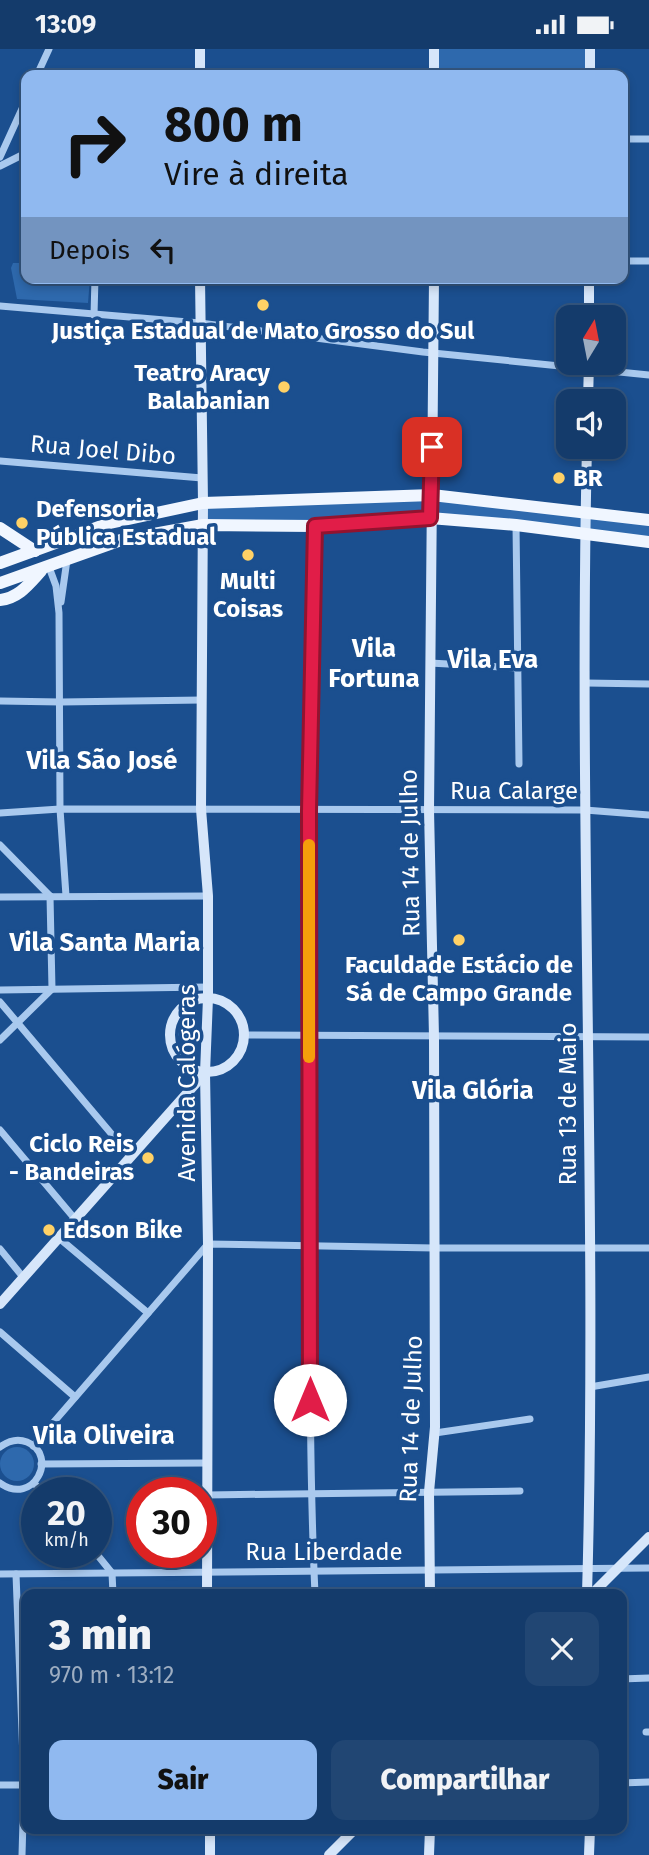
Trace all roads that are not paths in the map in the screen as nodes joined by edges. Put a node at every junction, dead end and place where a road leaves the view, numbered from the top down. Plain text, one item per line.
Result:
1 (49, 49) edge
2 (200, 49) edge
3 (434, 49) edge
4 (590, 49) edge
5 (39, 70) edge
6 (200, 70) edge
7 (434, 70) edge
8 (590, 70) edge
9 (21, 111) edge
10 (628, 139) edge
11 (649, 139) edge
12 (21, 156) edge
13 (0, 157) edge
14 (0, 166) edge
15 (628, 261) edge
16 (649, 261) edge
17 (95, 284) edge
18 (200, 284) edge
19 (433, 284) edge
20 (589, 284) edge
21 (589, 305) edge
22 (0, 306) edge
23 (94, 315) junction
24 (200, 323) junction
25 (433, 353) junction
26 (556, 362) edge
27 (626, 371) edge
28 (649, 375) edge
29 (587, 459) edge
30 (0, 461) edge
31 (202, 478) junction
32 (432, 495) junction
33 (203, 503) junction
34 (585, 513) junction
35 (430, 518) junction
36 (649, 520) edge
37 (203, 525) junction
38 (516, 525) junction
39 (315, 526) junction
40 (0, 528) edge
41 (586, 534) junction
42 (649, 542) edge
43 (35, 551) junction
44 (67, 560) junction
45 (0, 563) edge
46 (47, 568) junction
47 (0, 583) edge
48 (0, 600) edge
49 (59, 613) junction
50 (430, 663) junction
51 (519, 669) junction
52 (586, 683) junction
53 (649, 684) edge
54 (202, 700) junction
55 (0, 701) edge
56 (61, 702) junction
57 (519, 764) dead end
58 (60, 809) junction
59 (201, 809) junction
60 (429, 810) junction
61 (585, 810) junction
62 (309, 811) junction
63 (0, 813) edge
64 (649, 815) edge
65 (0, 845) edge
66 (50, 896) junction
67 (66, 896) junction
68 (208, 896) junction
69 (0, 897) edge
70 (52, 989) junction
71 (0, 990) edge
72 (208, 993) junction
73 (0, 1002) edge
74 (18, 1022) junction
75 (244, 1035) junction
76 (309, 1035) junction
77 (434, 1037) junction
78 (590, 1037) junction
79 (649, 1037) edge
80 (0, 1040) edge
81 (205, 1073) junction
82 (0, 1130) edge
83 (131, 1157) junction
84 (75, 1219) junction
85 (59, 1238) junction
86 (208, 1244) junction
87 (310, 1245) junction
88 (434, 1248) junction
89 (590, 1248) junction
90 (649, 1248) edge
91 (0, 1249) edge
92 (23, 1277) junction
93 (0, 1304) edge
94 (148, 1313) junction
95 (0, 1332) edge
96 (649, 1377) edge
97 (590, 1387) junction
98 (75, 1397) junction
99 (530, 1419) dead end
100 (435, 1433) junction
101 (33, 1445) junction
102 (0, 1447) edge
103 (207, 1463) junction
104 (41, 1464) junction
105 (39, 1477) edge
106 (207, 1477) edge
107 (0, 1483) edge
108 (21, 1489) edge
109 (520, 1491) dead end
110 (429, 1492) junction
111 (311, 1493) junction
112 (217, 1495) edge
113 (649, 1537) edge
114 (108, 1568) edge
115 (206, 1568) edge
116 (588, 1568) junction
117 (618, 1568) junction
118 (649, 1568) edge
119 (430, 1570) junction
120 (314, 1571) junction
121 (206, 1572) junction
122 (112, 1573) junction
123 (0, 1574) edge
124 (16, 1574) junction
125 (113, 1589) edge
126 (207, 1589) edge
127 (315, 1589) edge
128 (430, 1589) edge
129 (590, 1589) edge
130 (595, 1589) edge
131 (649, 1678) edge
132 (627, 1679) edge
133 (21, 1691) edge
134 (649, 1782) edge
135 (627, 1783) edge
136 (0, 1785) edge
137 (21, 1785) edge
138 (23, 1834) edge
139 (210, 1834) edge
140 (350, 1834) edge
141 (430, 1834) edge
142 (590, 1834) edge
143 (22, 1855) edge
144 (210, 1855) edge
145 (329, 1855) edge
146 (429, 1855) edge
147 (589, 1855) edge

1 - 5 street
2 - 6 street
3 - 7 street
4 - 8 street
9 - 13 street
10 - 11 street
12 - 14 street
15 - 16 street
17 - 23 street
18 - 24 street, Avenida Calógeras
19 - 25 street, Rua 14 de Julho
20 - 21 street
22 - 23 street
23 - 24 street
24 - 25 street
24 - 31 street, Avenida Calógeras
25 - 26 street
25 - 32 street, Rua 14 de Julho
27 - 28 street
29 - 34 street, Rua 13 de Maio
30 - 31 street, Rua Joel Dibo
31 - 33 street, Avenida Calógeras
32 - 33 main road
32 - 34 main road
32 - 35 street, Rua 14 de Julho
33 - 37 street, Avenida Calógeras
33 - 43 main road
34 - 36 main road
34 - 41 street, Rua 13 de Maio
35 - 38 main road
35 - 39 main road
35 - 50 street, Rua 14 de Julho
37 - 39 main road
37 - 44 main road
37 - 54 street, Avenida Calógeras
38 - 41 main road
38 - 51 street
39 - 62 street
40 - 43 main road
41 - 42 main road
41 - 52 street, Rua 13 de Maio
43 - 45 main road
44 - 46 main road
44 - 49 street
46 - 47 main road
46 - 48 main road
46 - 49 street
49 - 56 street
50 - 51 street
50 - 60 street, Rua 14 de Julho
51 - 57 street
52 - 53 street
52 - 61 street, Rua 13 de Maio
54 - 56 street
54 - 59 street, Avenida Calógeras
55 - 56 street
56 - 58 street
58 - 59 street, Rua Calarge
58 - 63 street, Rua Calarge
58 - 67 street
59 - 62 street, Rua Calarge
59 - 68 street, Avenida Calógeras
60 - 61 street, Rua Calarge
60 - 62 street, Rua Calarge
60 - 77 street, Rua 14 de Julho
61 - 64 street, Rua Calarge
61 - 78 street, Rua 13 de Maio
62 - 76 street
65 - 66 street
66 - 67 street
66 - 69 street
66 - 70 street
67 - 68 street
68 - 72 street, Avenida Calógeras
70 - 71 street
70 - 72 street
70 - 74 street
72 - 75 street
72 - 81 street, Avenida Calógeras
72 - 81 street
73 - 74 street
74 - 80 street
74 - 83 street
75 - 76 street
75 - 81 street
76 - 77 street
76 - 87 street
77 - 78 street
77 - 88 street, Rua 14 de Julho
78 - 79 street
78 - 89 street, Rua 13 de Maio
81 - 83 street
81 - 86 street, Avenida Calógeras
82 - 84 street
83 - 84 street
84 - 85 street
85 - 92 street
85 - 94 street
86 - 87 street
86 - 94 street
86 - 103 street, Avenida Calógeras
87 - 88 street
87 - 111 street
88 - 89 street
88 - 100 street, Rua 14 de Julho
89 - 90 street
89 - 97 street, Rua 13 de Maio
91 - 92 street
92 - 93 street
94 - 98 street
95 - 98 street
96 - 97 street
97 - 116 street, Rua 13 de Maio
98 - 101 street
99 - 100 street
100 - 110 street, Rua 14 de Julho
101 - 102 street
101 - 104 street
103 - 104 street
103 - 106 street, Avenida Calógeras
104 - 105 street
107 - 108 street
109 - 110 street
110 - 111 street
110 - 119 street, Rua 14 de Julho
111 - 112 street
111 - 120 street
113 - 117 street
114 - 122 street
115 - 121 street, Avenida Calógeras
116 - 117 street, Rua Liberdade
116 - 119 street, Rua Liberdade
116 - 129 street, Rua 13 de Maio
117 - 118 street, Rua Liberdade
117 - 130 street
119 - 120 street, Rua Liberdade
119 - 128 street, Rua 14 de Julho
120 - 121 street, Rua Liberdade
120 - 127 street
121 - 122 street, Rua Liberdade
121 - 126 street, Avenida Calógeras
122 - 124 street, Rua Liberdade
122 - 125 street
123 - 124 street, Rua Liberdade
124 - 133 street
131 - 132 street
134 - 135 street
136 - 137 street
138 - 143 street
139 - 144 street
140 - 145 street
141 - 146 street
142 - 147 street

